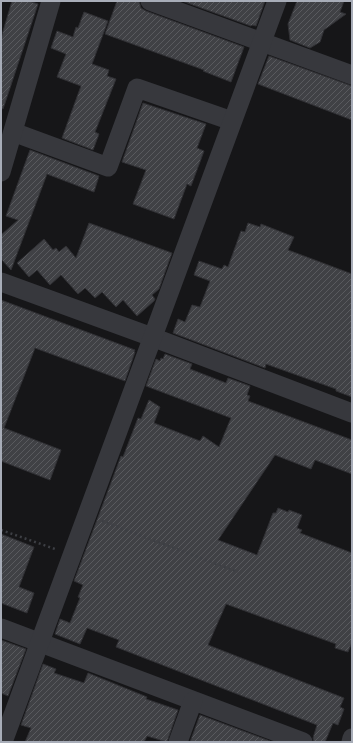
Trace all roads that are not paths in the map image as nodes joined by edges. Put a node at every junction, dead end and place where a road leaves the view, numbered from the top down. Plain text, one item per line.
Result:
1 (51, 1) edge
2 (150, 1) edge
3 (277, 1) edge
4 (262, 42) junction
5 (352, 75) edge
6 (232, 121) junction
7 (13, 132) junction
8 (1, 172) edge
9 (1, 282) edge
10 (152, 337) junction
11 (352, 413) edge
12 (1, 628) edge
13 (40, 643) junction
14 (193, 701) junction
15 (352, 738) edge
16 (3, 742) edge
17 (178, 742) edge
18 (303, 742) edge
19 (351, 742) edge

1 - 7 street
2 - 4 street
3 - 4 street
4 - 5 street
4 - 6 street
6 - 7 street
6 - 10 street
7 - 8 street
9 - 10 street
10 - 11 street
10 - 13 street
12 - 13 street
13 - 14 street
13 - 16 street
14 - 17 street
14 - 18 street
15 - 19 street

